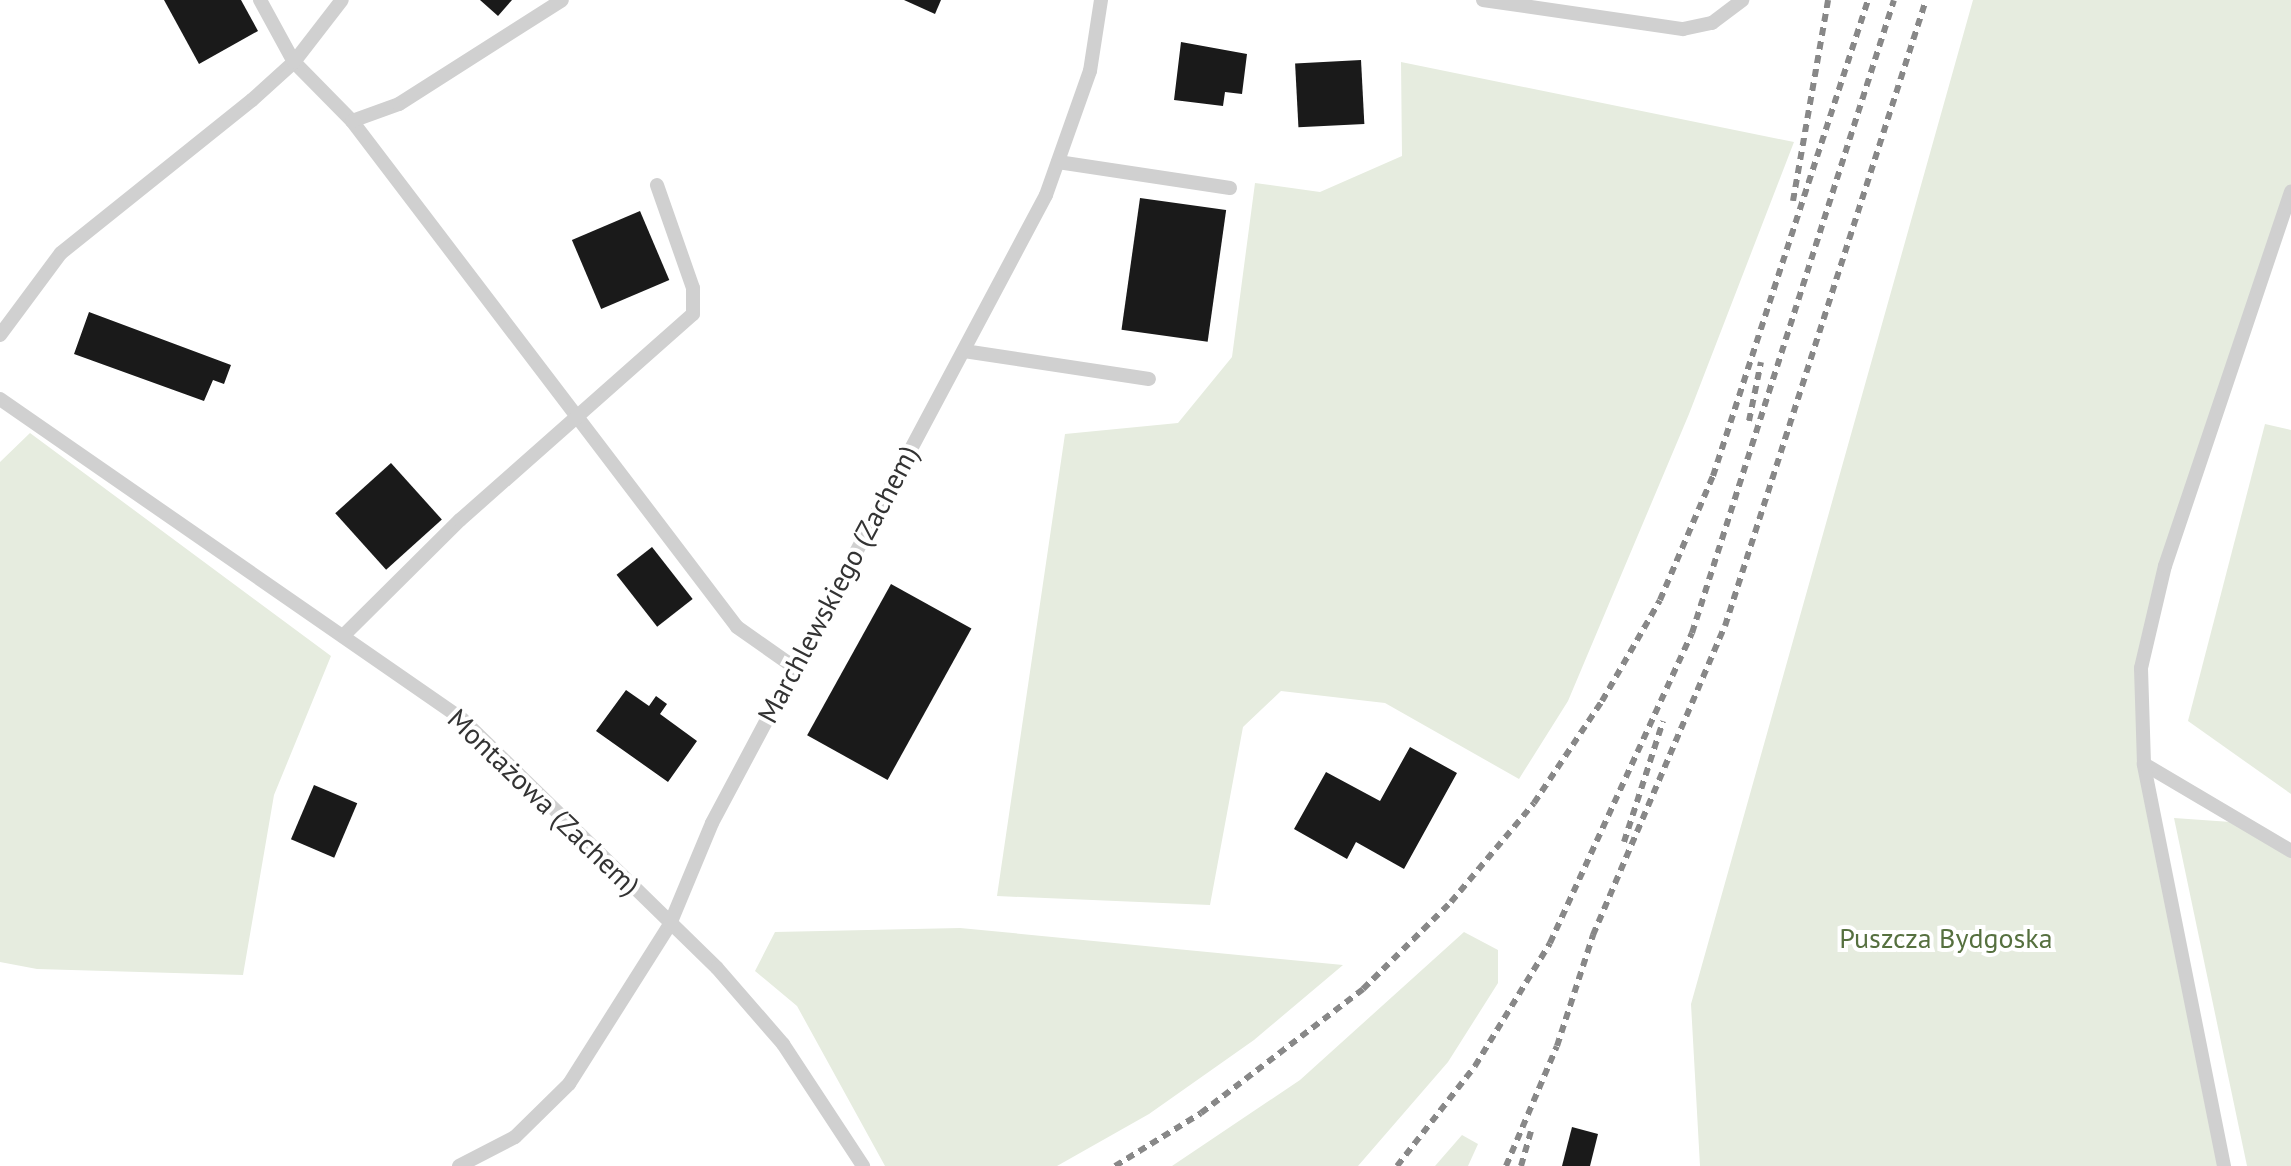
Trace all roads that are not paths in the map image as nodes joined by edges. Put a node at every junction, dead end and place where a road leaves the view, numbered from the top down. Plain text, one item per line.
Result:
1 (260, 0) edge
2 (342, 0) edge
3 (562, 0) edge
4 (1101, 0) edge
5 (1483, 0) edge
6 (1742, 0) edge
7 (294, 62) junction
8 (352, 121) junction
9 (1058, 162) junction
10 (657, 185) dead end
11 (1230, 188) dead end
12 (2291, 192) edge
13 (0, 335) edge
14 (964, 351) junction
15 (1149, 379) dead end
16 (0, 399) edge
17 (575, 418) junction
18 (343, 636) junction
19 (794, 667) junction
20 (2144, 764) junction
21 (2291, 851) edge
22 (670, 924) junction
23 (459, 1166) edge
24 (863, 1166) edge
25 (2224, 1166) edge

1 - 7 lane
2 - 7 lane
3 - 8 lane
4 - 9 lane, Marchlewskiego (Zachem)
5 - 6 lane
7 - 8 lane
7 - 13 lane
8 - 17 lane
9 - 11 lane
9 - 14 lane, Marchlewskiego (Zachem)
10 - 17 lane
12 - 20 lane
14 - 15 lane
14 - 19 lane, Marchlewskiego (Zachem)
16 - 18 lane, Montażowa (Zachem)
17 - 18 lane
17 - 19 lane
18 - 22 lane, Montażowa (Zachem)
19 - 22 lane, Marchlewskiego (Zachem)
20 - 21 lane
20 - 25 lane
22 - 23 lane, Marchlewskiego (Zachem)
22 - 24 lane, Montażowa (Zachem)

